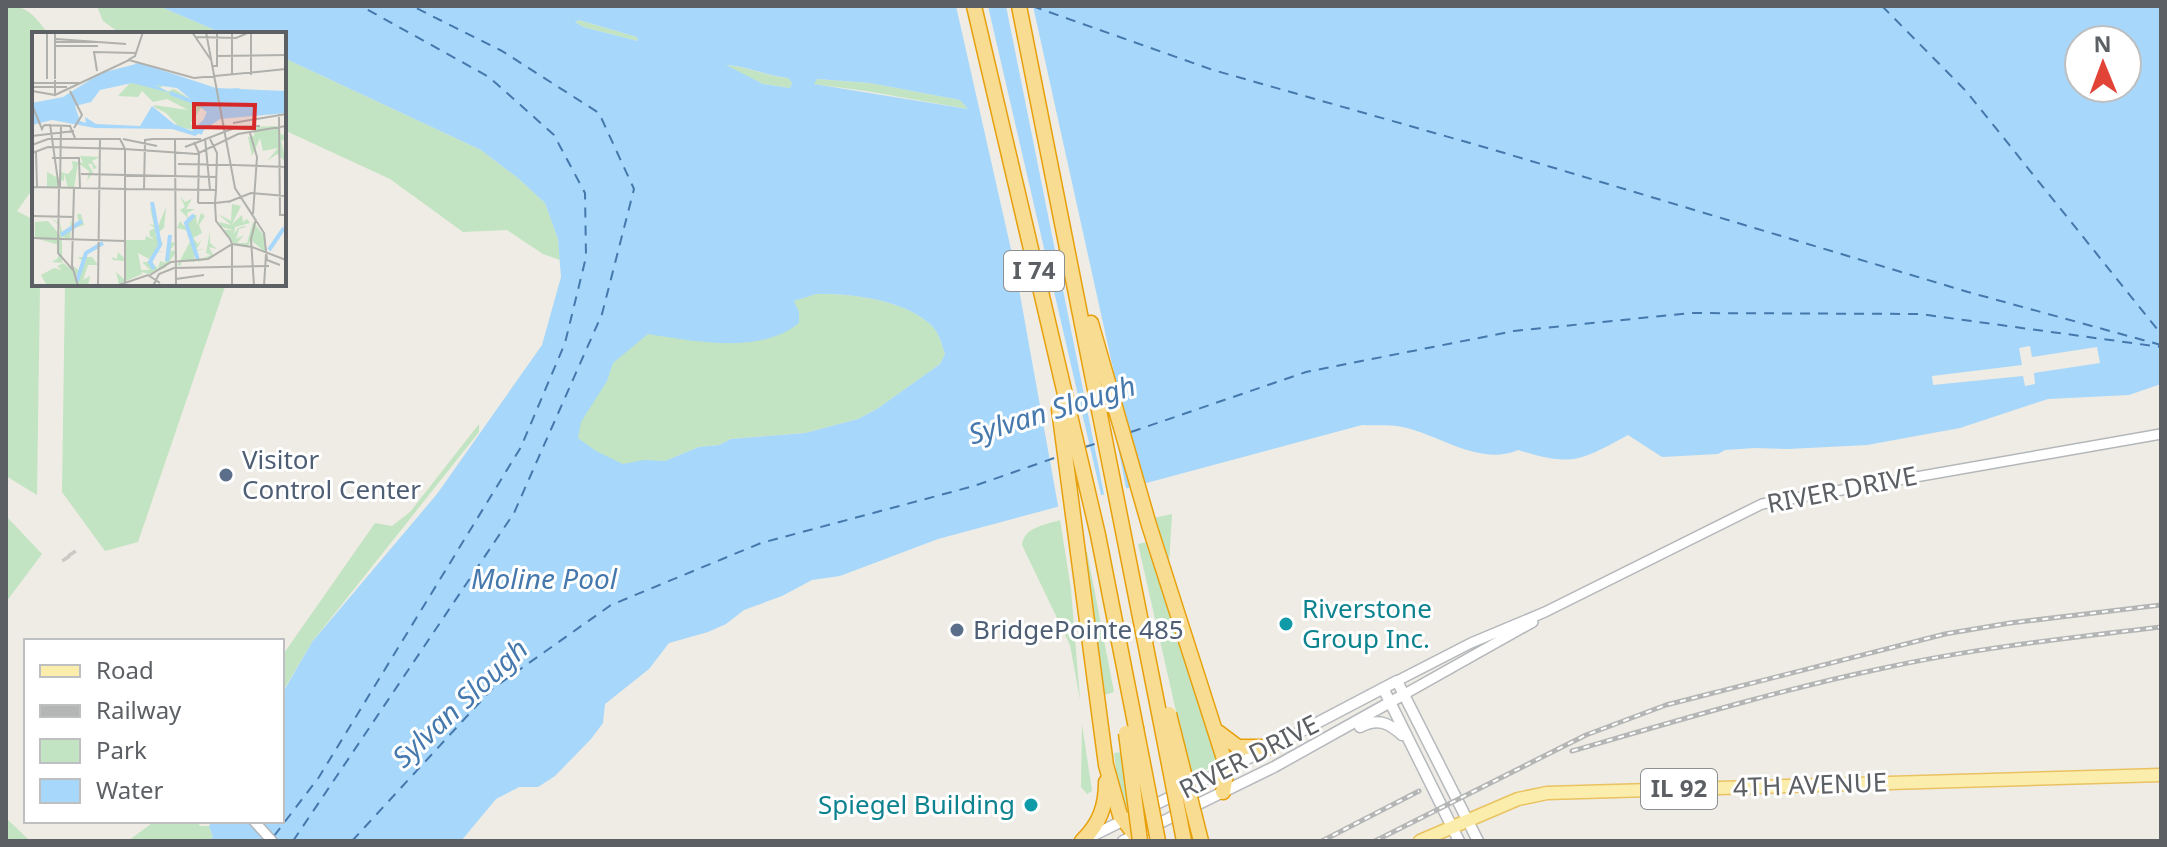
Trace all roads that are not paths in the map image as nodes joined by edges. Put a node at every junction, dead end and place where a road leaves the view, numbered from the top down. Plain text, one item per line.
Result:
1 (974, 6) edge
2 (1019, 6) edge
3 (1071, 265) junction
4 (1052, 345) junction
5 (2161, 434) edge
6 (1545, 612) junction
7 (1397, 681) junction
8 (1383, 688) junction
9 (1403, 695) junction
10 (1391, 702) junction
11 (1164, 716) junction
12 (1214, 728) junction
13 (1131, 731) junction
14 (1271, 747) junction
15 (1414, 754) junction
16 (1293, 756) junction
17 (1106, 765) junction
18 (1226, 769) junction
19 (2161, 775) edge
20 (1223, 792) junction
21 (1124, 821) junction
22 (1469, 821) junction
23 (256, 823) edge
24 (1455, 835) edge
25 (1133, 839) edge
26 (272, 841) edge
27 (1082, 841) edge
28 (1158, 841) edge
29 (1184, 841) edge
30 (1201, 841) edge
31 (1420, 841) edge
32 (1478, 841) edge

1 - 4 highway, I 74
2 - 3 highway, I 74
3 - 11 highway, I 74
3 - 12 highway
4 - 13 highway, I 74
4 - 17 highway
5 - 6 street, RIVER DRIVE
6 - 7 street, RIVER DRIVE
6 - 9 street, RIVER DRIVE
7 - 8 main road, RIVER DRIVE
7 - 9 main road
8 - 10 main road
8 - 14 main road, RIVER DRIVE
9 - 10 main road, RIVER DRIVE
9 - 22 main road
10 - 15 main road
10 - 16 main road, RIVER DRIVE
11 - 29 highway, bridge
11 - 30 highway, bridge
12 - 14 highway
12 - 18 highway
13 - 25 highway, bridge
13 - 28 highway, bridge
14 - 18 main road, RIVER DRIVE
15 - 16 main road
15 - 24 main road
16 - 20 main road, RIVER DRIVE
17 - 21 highway
17 - 27 highway
18 - 20 highway
18 - 21 main road, RIVER DRIVE
19 - 22 main road, 4TH AVENUE / IL 92
20 - 25 main road, RIVER DRIVE
21 - 25 highway
21 - 27 main road, RIVER DRIVE
22 - 24 main road, 4TH AVENUE / IL 92
22 - 32 main road
23 - 26 street
24 - 31 main road, 4TH AVENUE / IL 92

